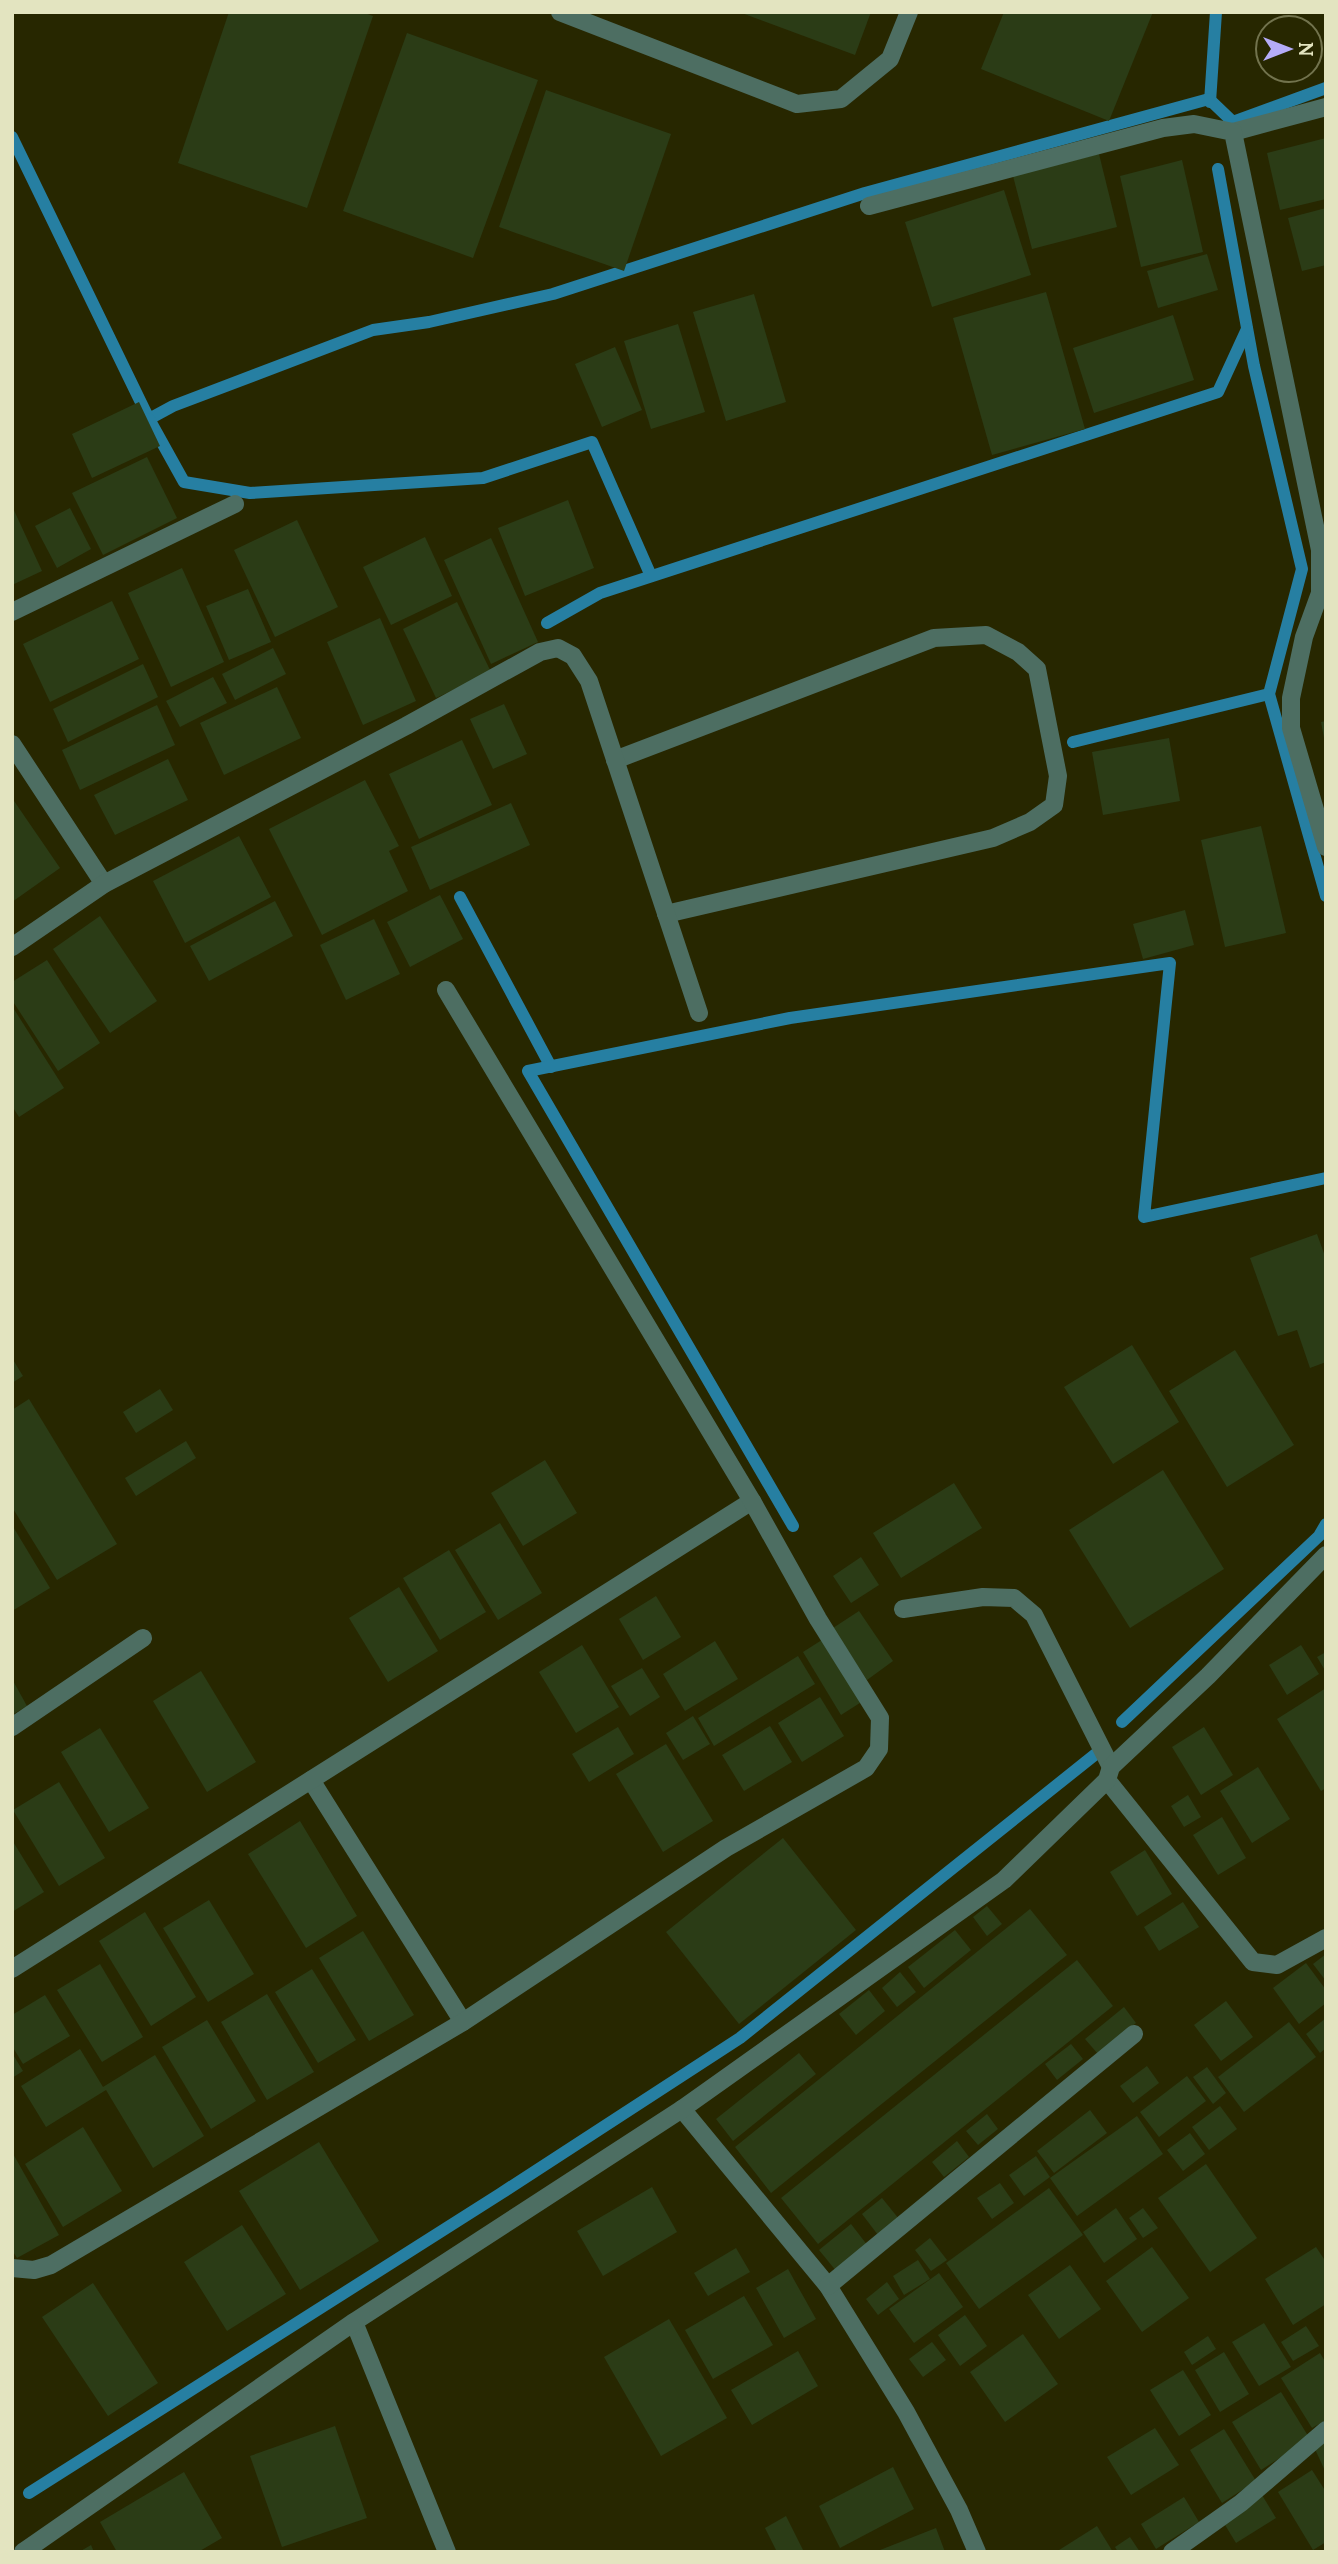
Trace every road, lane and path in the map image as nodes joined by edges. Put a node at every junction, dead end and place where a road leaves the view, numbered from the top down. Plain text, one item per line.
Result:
1 (560, 12) edge
2 (909, 12) edge
3 (1326, 107) edge
4 (1233, 132) junction
5 (869, 206) dead end
6 (235, 504) dead end
7 (12, 612) edge
8 (12, 744) edge
9 (615, 760) junction
10 (1326, 847) edge
11 (104, 884) junction
12 (666, 914) junction
13 (12, 947) edge
14 (446, 990) dead end
15 (699, 1013) dead end
16 (752, 1501) junction
17 (1326, 1555) edge
18 (903, 1609) dead end
19 (143, 1638) dead end
20 (12, 1727) edge
21 (1109, 1774) junction
22 (311, 1780) junction
23 (1326, 1938) edge
24 (12, 1969) edge
25 (463, 2022) junction
26 (1134, 2034) dead end
27 (682, 2109) junction
28 (12, 2268) edge
29 (828, 2286) junction
30 (354, 2322) junction
31 (1326, 2430) edge
32 (23, 2552) edge
33 (447, 2552) edge
34 (977, 2552) edge
35 (1172, 2552) edge

1 - 2 street
3 - 4 street
4 - 5 street
4 - 10 street
6 - 7 street
8 - 11 street
9 - 11 street
9 - 12 street
9 - 12 street
11 - 13 street
12 - 15 street
14 - 16 street
16 - 22 street
16 - 25 street
17 - 21 street
18 - 21 street
19 - 20 street
21 - 23 street
21 - 27 street
22 - 24 street
22 - 25 street
25 - 28 street
26 - 29 street
27 - 29 street
27 - 30 street
29 - 34 street
30 - 32 street
30 - 33 street
31 - 35 street

